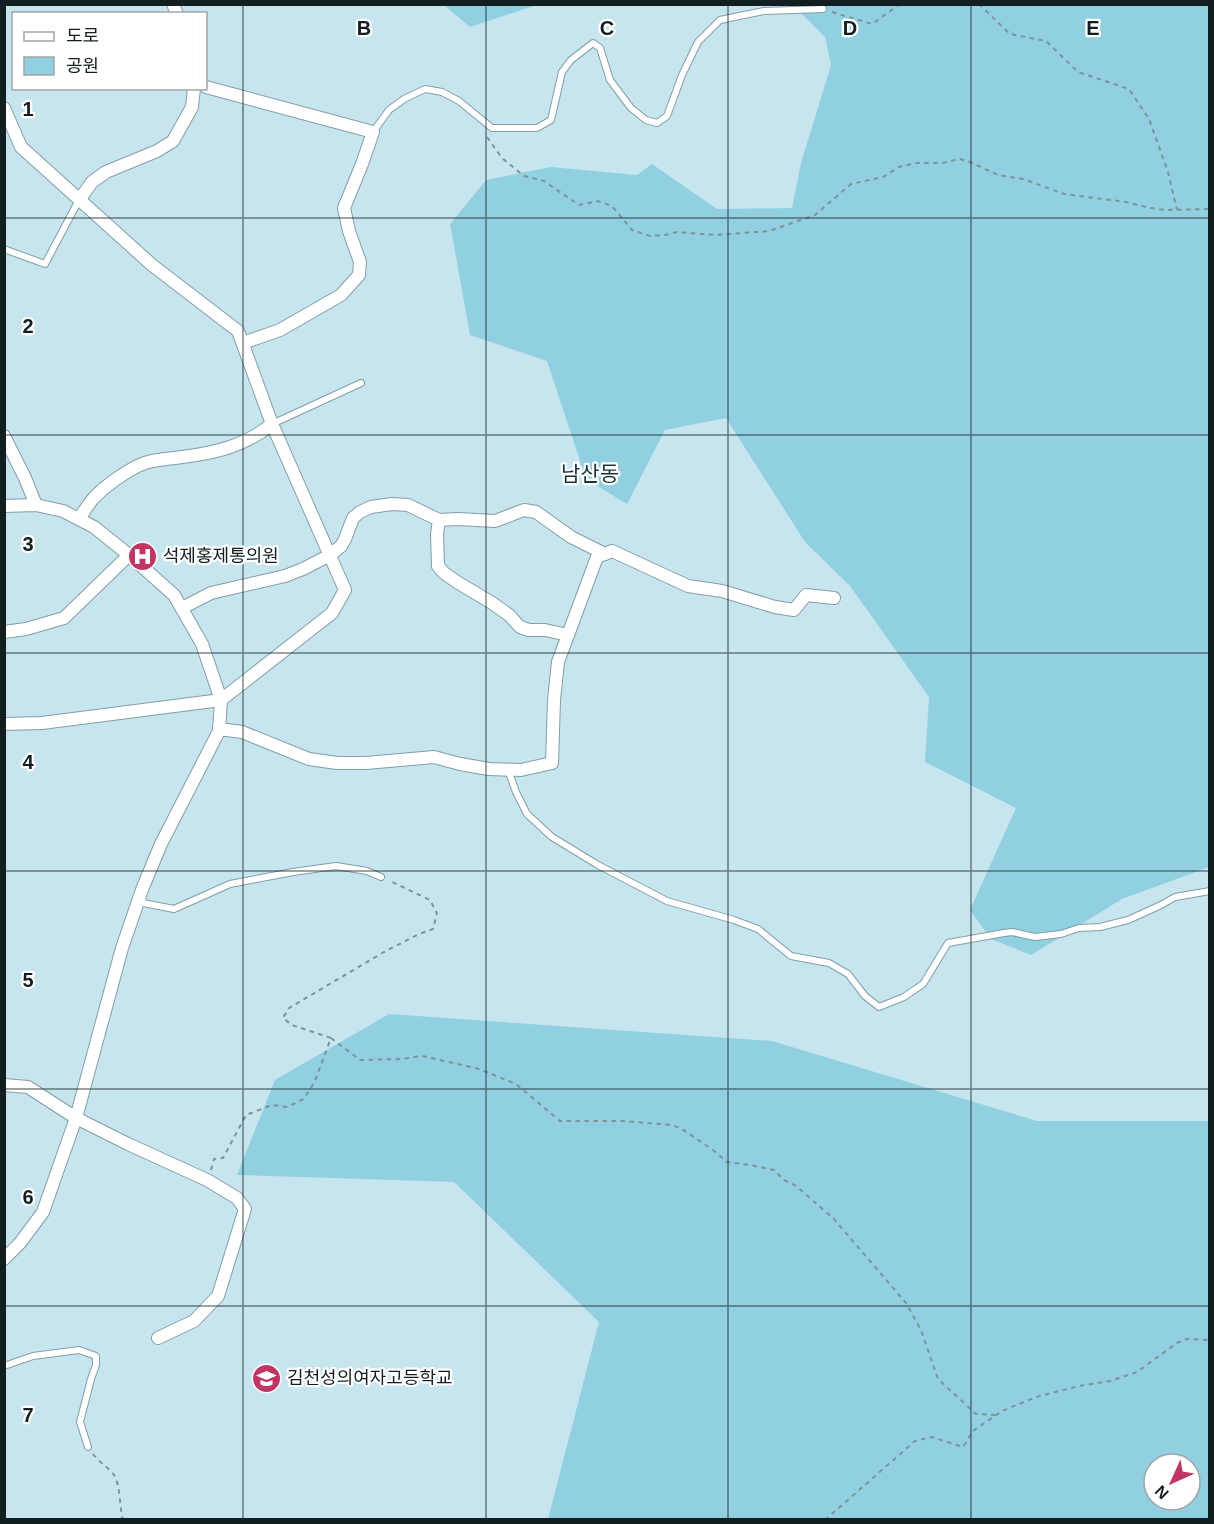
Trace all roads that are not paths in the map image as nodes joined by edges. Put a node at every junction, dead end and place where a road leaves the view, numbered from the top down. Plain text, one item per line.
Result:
1 (823, 9) road end
2 (207, 87) edge
3 (194, 90) edge
4 (4, 108) edge
5 (373, 132) junction
6 (80, 199) junction
7 (4, 249) edge
8 (243, 343) junction
9 (361, 383) dead end
10 (272, 424) junction
11 (4, 436) edge
12 (36, 505) junction
13 (4, 506) edge
14 (79, 519) junction
15 (439, 520) junction
16 (605, 554) junction
17 (129, 555) junction
18 (330, 555) junction
19 (834, 598) dead end
20 (182, 608) junction
21 (4, 632) edge
22 (568, 635) junction
23 (221, 700) junction
24 (4, 724) edge
25 (219, 730) junction
26 (508, 769) junction
27 (381, 877) road end
28 (1209, 891) edge
29 (138, 902) junction
30 (4, 1085) edge
31 (76, 1118) junction
32 (5, 1258) edge
33 (158, 1338) dead end
34 (4, 1366) edge
35 (88, 1447) road end

1 - 5 lane
2 - 5 street
3 - 6 street
4 - 6 street
5 - 8 street
6 - 7 lane
6 - 8 street
8 - 10 street
9 - 10 lane
10 - 14 street
10 - 18 street
11 - 12 street
12 - 13 street
12 - 14 street
14 - 17 street
15 - 16 street
15 - 18 street
15 - 22 street
16 - 19 street
16 - 22 street
17 - 20 street
17 - 21 street
18 - 20 street
18 - 23 street
20 - 23 street
22 - 26 street
23 - 24 street
23 - 25 street
25 - 26 street
25 - 29 street
26 - 28 lane
27 - 29 lane
29 - 31 street
30 - 31 street
31 - 32 street
31 - 33 street
34 - 35 lane

